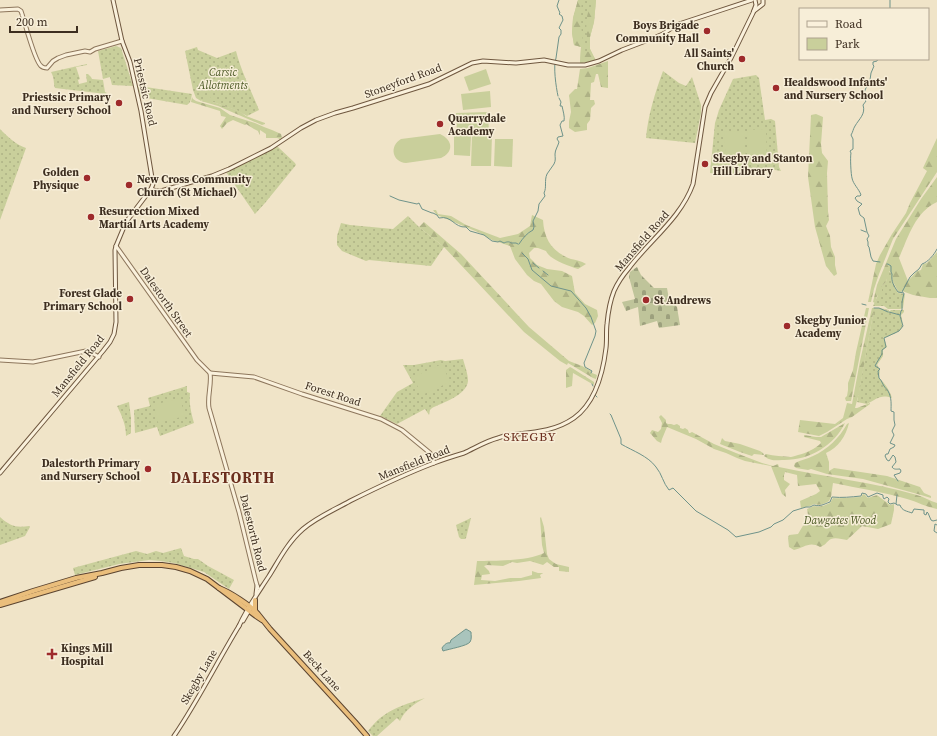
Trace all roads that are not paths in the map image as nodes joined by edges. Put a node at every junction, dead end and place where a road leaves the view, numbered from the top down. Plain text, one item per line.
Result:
1 (113, 0) edge
2 (752, 0) edge
3 (763, 0) edge
4 (756, 1) edge
5 (761, 5) junction
6 (0, 10) edge
7 (753, 13) junction
8 (122, 41) junction
9 (152, 189) junction
10 (116, 246) junction
11 (99, 357) junction
12 (0, 360) edge
13 (210, 373) junction
14 (434, 463) junction
15 (0, 473) edge
16 (102, 573) junction
17 (257, 586) junction
18 (261, 589) junction
19 (255, 599) junction
20 (0, 602) edge
21 (0, 605) edge
22 (249, 608) junction
23 (255, 611) junction
24 (262, 620) junction
25 (174, 736) edge
26 (367, 736) edge

1 - 8 main road, Priestsic Road
2 - 9 main road, Stoneyford Road
3 - 5 main road
4 - 5 main road
4 - 7 main road, Mansfield Road
5 - 7 main road, Mansfield Road
6 - 8 main road
7 - 14 main road, Mansfield Road
8 - 9 main road, Priestsic Road
9 - 10 main road, Mansfield Road
10 - 11 main road, Mansfield Road
10 - 13 main road, Dalestorth Street
11 - 12 main road
11 - 15 main road, Mansfield Road
13 - 14 main road, Forest Road
13 - 17 main road, Dalestorth Road
14 - 18 main road, Mansfield Road
16 - 20 highway
16 - 21 highway
16 - 22 highway
17 - 18 main road, Dalestorth Road
17 - 19 main road
18 - 19 main road, Mansfield Road
19 - 22 main road, Mansfield Road
19 - 23 highway
22 - 23 highway, Beck Lane
22 - 24 highway, Beck Lane
22 - 25 main road, Skegby Lane
23 - 24 highway, Beck Lane
24 - 26 highway, Beck Lane

